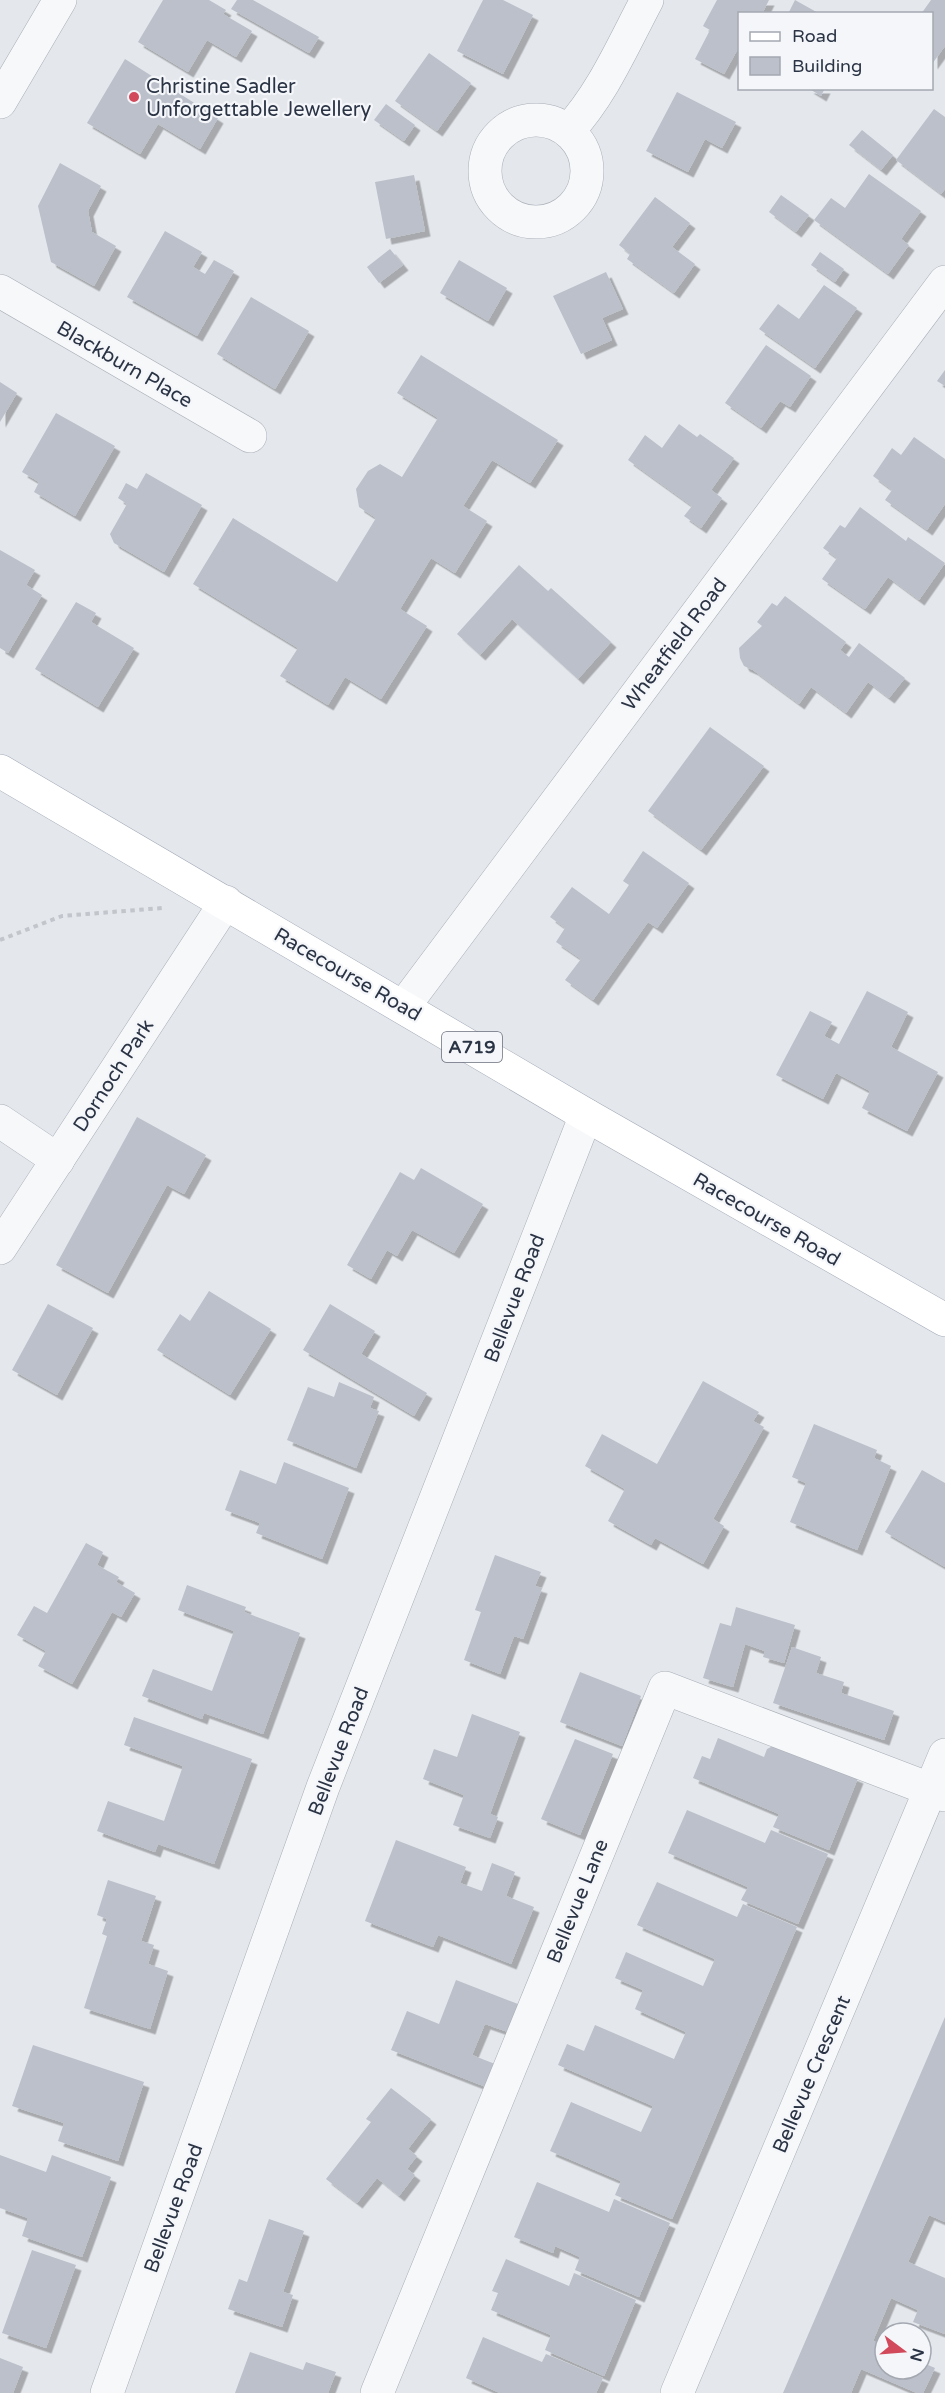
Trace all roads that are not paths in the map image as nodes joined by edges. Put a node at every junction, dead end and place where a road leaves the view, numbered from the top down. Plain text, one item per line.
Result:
1 (60, 0) edge
2 (647, 0) edge
3 (0, 102) edge
4 (568, 131) dead end
5 (945, 282) edge
6 (0, 291) edge
7 (250, 436) dead end
8 (0, 771) edge
9 (226, 902) junction
10 (404, 1006) junction
11 (586, 1115) junction
12 (0, 1121) edge
13 (58, 1160) junction
14 (0, 1248) edge
15 (943, 1315) edge
16 (945, 1755) edge
17 (938, 1791) edge
18 (107, 2393) edge
19 (377, 2393) edge
20 (677, 2393) edge

1 - 3 street
2 - 4 street
5 - 10 street, Wheatfield Road
6 - 7 street, Blackburn Place
8 - 9 main road, Racecourse Road / A719
9 - 10 main road, Racecourse Road / A719
9 - 13 street, Dornoch Park
10 - 11 main road, Racecourse Road / A719
11 - 15 main road, Racecourse Road / A719
11 - 18 street, Bellevue Road
12 - 13 street
13 - 14 street, Dornoch Park
16 - 17 street, Bellevue Crescent
17 - 19 street, Bellevue Lane
17 - 20 street, Bellevue Crescent

